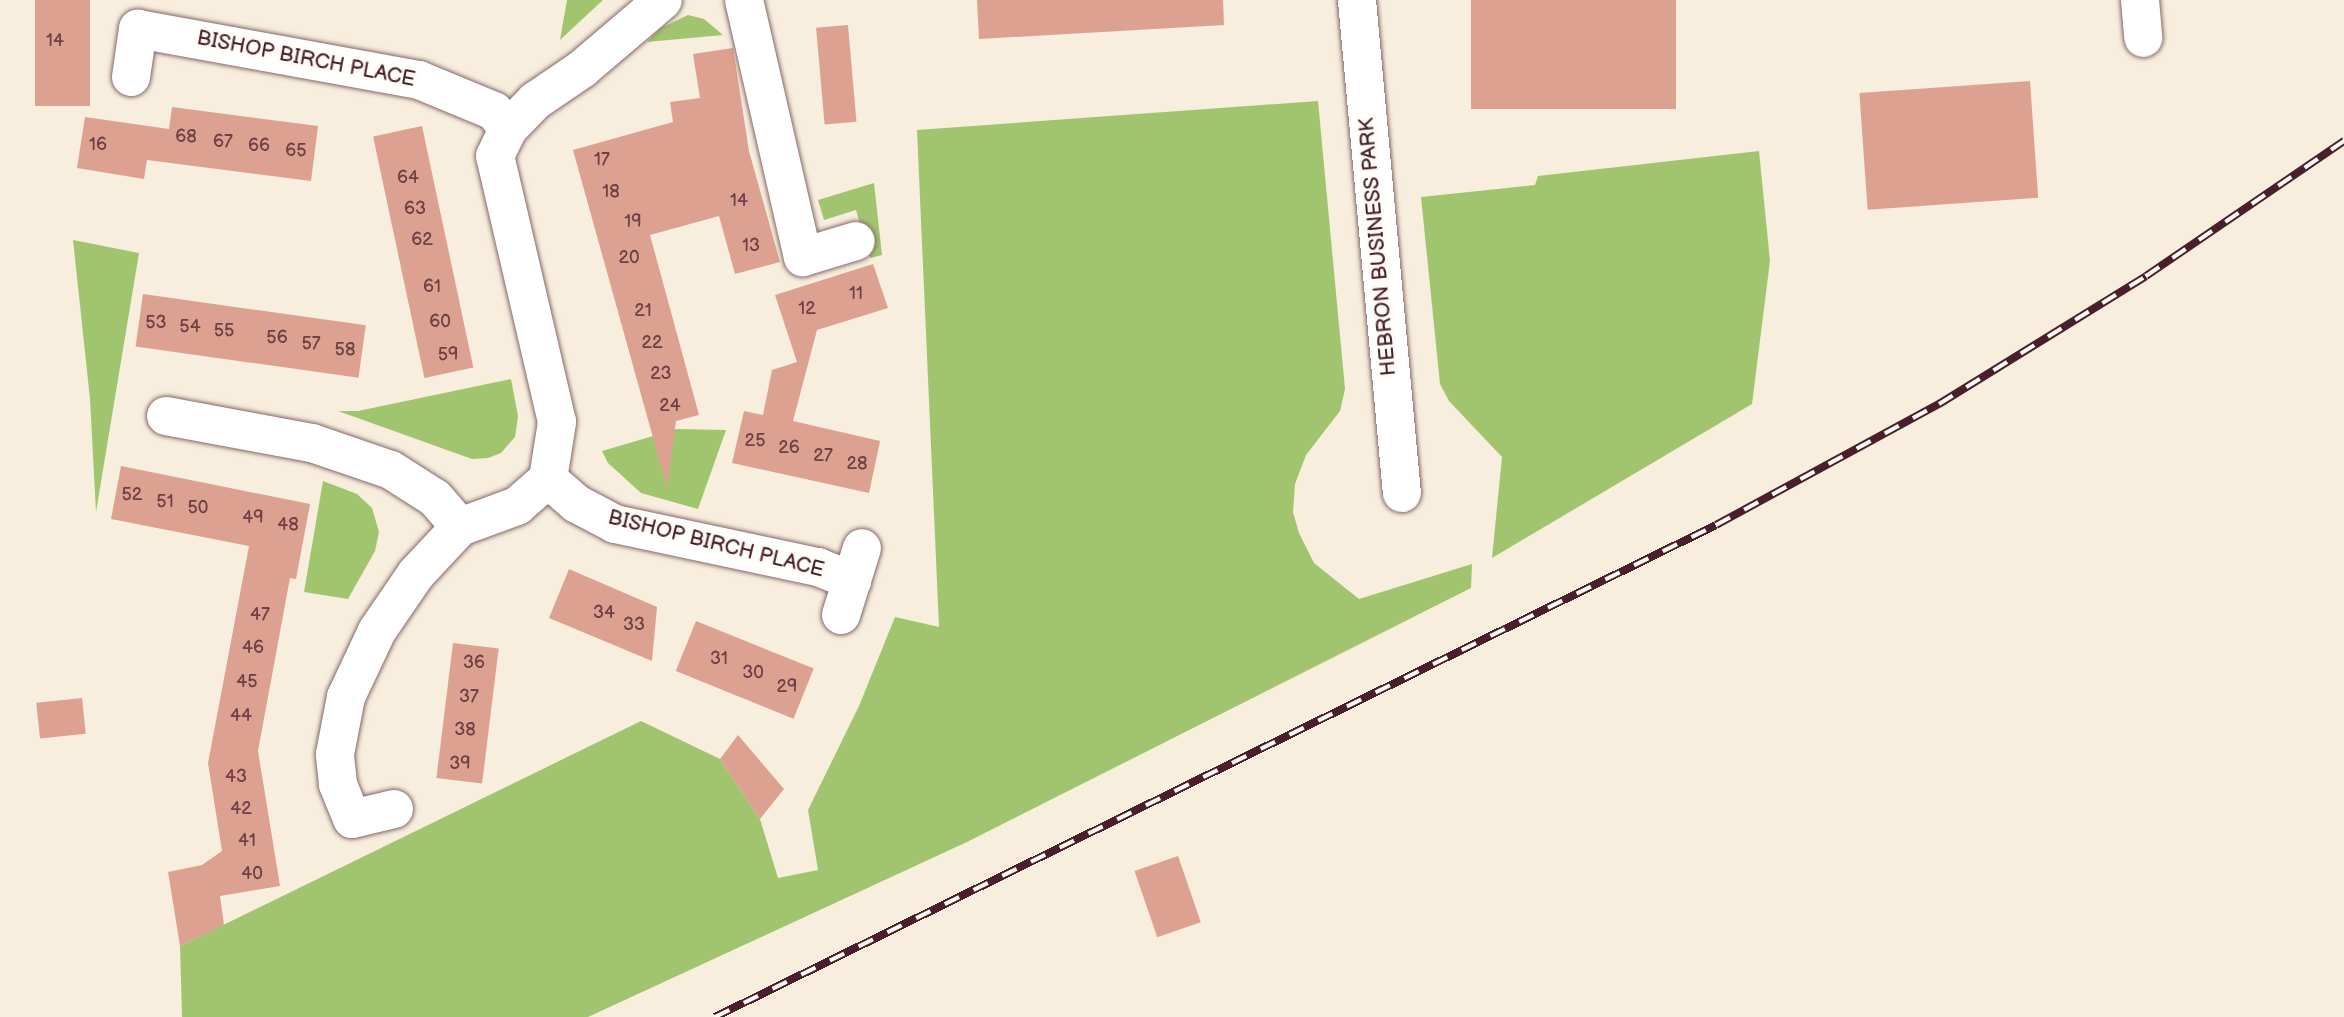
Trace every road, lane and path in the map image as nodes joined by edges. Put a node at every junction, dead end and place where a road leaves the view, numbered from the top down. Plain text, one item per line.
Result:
1 (663, 0) edge
2 (744, 0) edge
3 (1357, 0) edge
4 (2140, 0) edge
5 (2143, 38) dead end
6 (131, 77) dead end
7 (508, 129) junction
8 (856, 241) dead end
9 (166, 416) dead end
10 (548, 479) junction
11 (1402, 493) dead end
12 (460, 527) junction
13 (852, 581) dead end
14 (394, 808) dead end

1 - 7 street
2 - 8 street
3 - 11 street, HEBRON BUSINESS PARK
4 - 5 street
6 - 7 street, BISHOP BIRCH PLACE
7 - 10 street
9 - 12 street
10 - 12 street
10 - 13 street, BISHOP BIRCH PLACE
12 - 14 street

